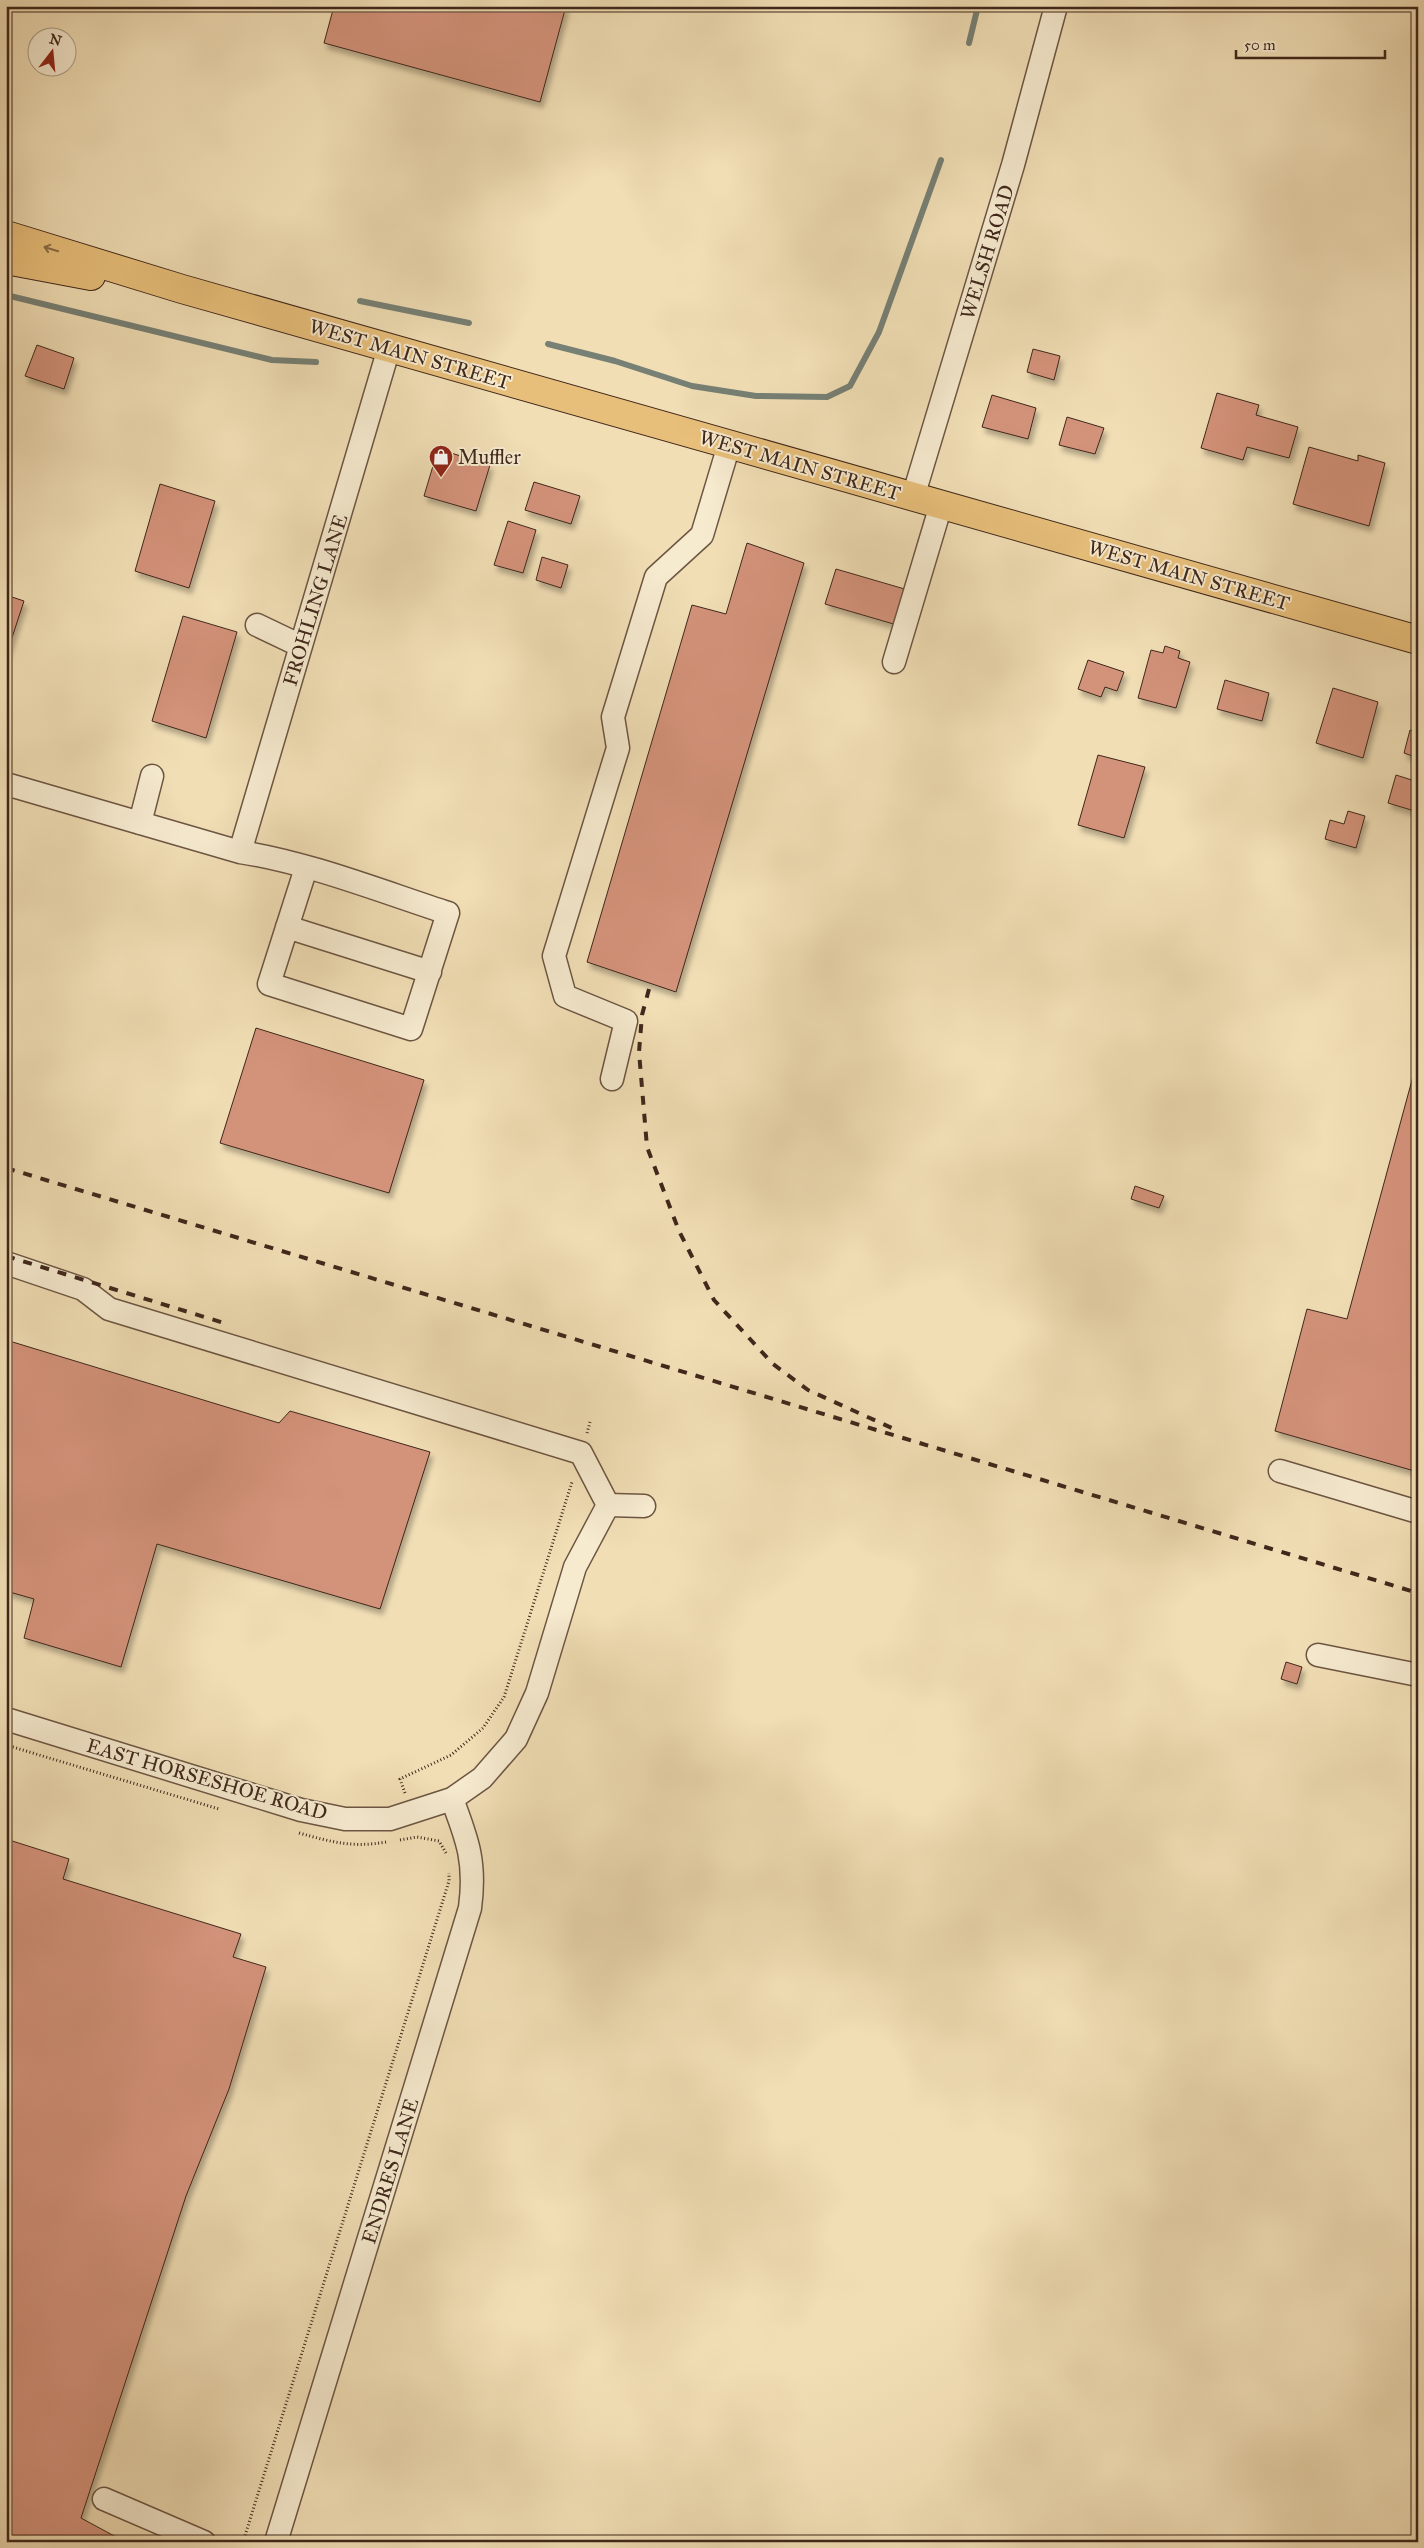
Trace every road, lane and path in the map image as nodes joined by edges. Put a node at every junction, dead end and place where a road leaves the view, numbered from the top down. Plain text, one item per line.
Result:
1 (1056, 6) edge
2 (6, 236) edge
3 (6, 260) edge
4 (182, 289) junction
5 (390, 348) junction
6 (728, 445) junction
7 (913, 497) junction
8 (941, 505) junction
9 (257, 625) dead end
10 (1418, 640) edge
11 (301, 646) junction
12 (894, 662) dead end
13 (152, 776) dead end
14 (6, 784) edge
15 (140, 823) junction
16 (240, 852) junction
17 (306, 868) junction
18 (287, 927) junction
19 (430, 972) junction
20 (612, 1080) dead end
21 (6, 1263) edge
22 (590, 1422) dead end
23 (580, 1454) junction
24 (1280, 1471) dead end
25 (608, 1505) junction
26 (644, 1506) dead end
27 (1418, 1512) edge
28 (1318, 1655) dead end
29 (1418, 1675) edge
30 (6, 1719) edge
31 (6, 1745) edge
32 (452, 1799) junction
33 (227, 1811) dead end
34 (411, 1812) junction
35 (293, 1831) dead end
36 (417, 1837) junction
37 (399, 1840) dead end
38 (390, 1841) dead end
39 (449, 1857) dead end
40 (449, 1865) dead end
41 (104, 2499) dead end
42 (204, 2542) edge
43 (243, 2542) edge
44 (276, 2542) edge

1 - 7 street, WELSH ROAD
4 -> 2 main road, WEST MAIN STREET
3 - 4 main road, WEST MAIN STREET
4 - 5 main road, WEST MAIN STREET
5 - 6 main road, WEST MAIN STREET
5 - 11 street, FROHLING LANE
6 - 7 main road, WEST MAIN STREET
6 - 20 street
7 - 8 main road, WEST MAIN STREET
8 - 10 main road, WEST MAIN STREET
8 - 12 street
9 - 11 street
11 - 16 street, FROHLING LANE
13 - 15 street
14 - 15 street
15 - 16 street
16 - 17 street
17 - 18 street
17 - 19 street
18 - 19 street
18 - 19 street
21 - 23 street
22 - 23 path
23 - 25 street
23 - 34 path
24 - 27 street
25 - 26 street
25 - 32 street, EAST HORSESHOE ROAD
28 - 29 street
30 - 34 street, EAST HORSESHOE ROAD
31 - 33 path
32 - 34 street, EAST HORSESHOE ROAD
32 - 44 street, ENDRES LANE
34 - 36 path
35 - 38 path
36 - 37 path
36 - 39 path
40 - 43 path
41 - 42 street

